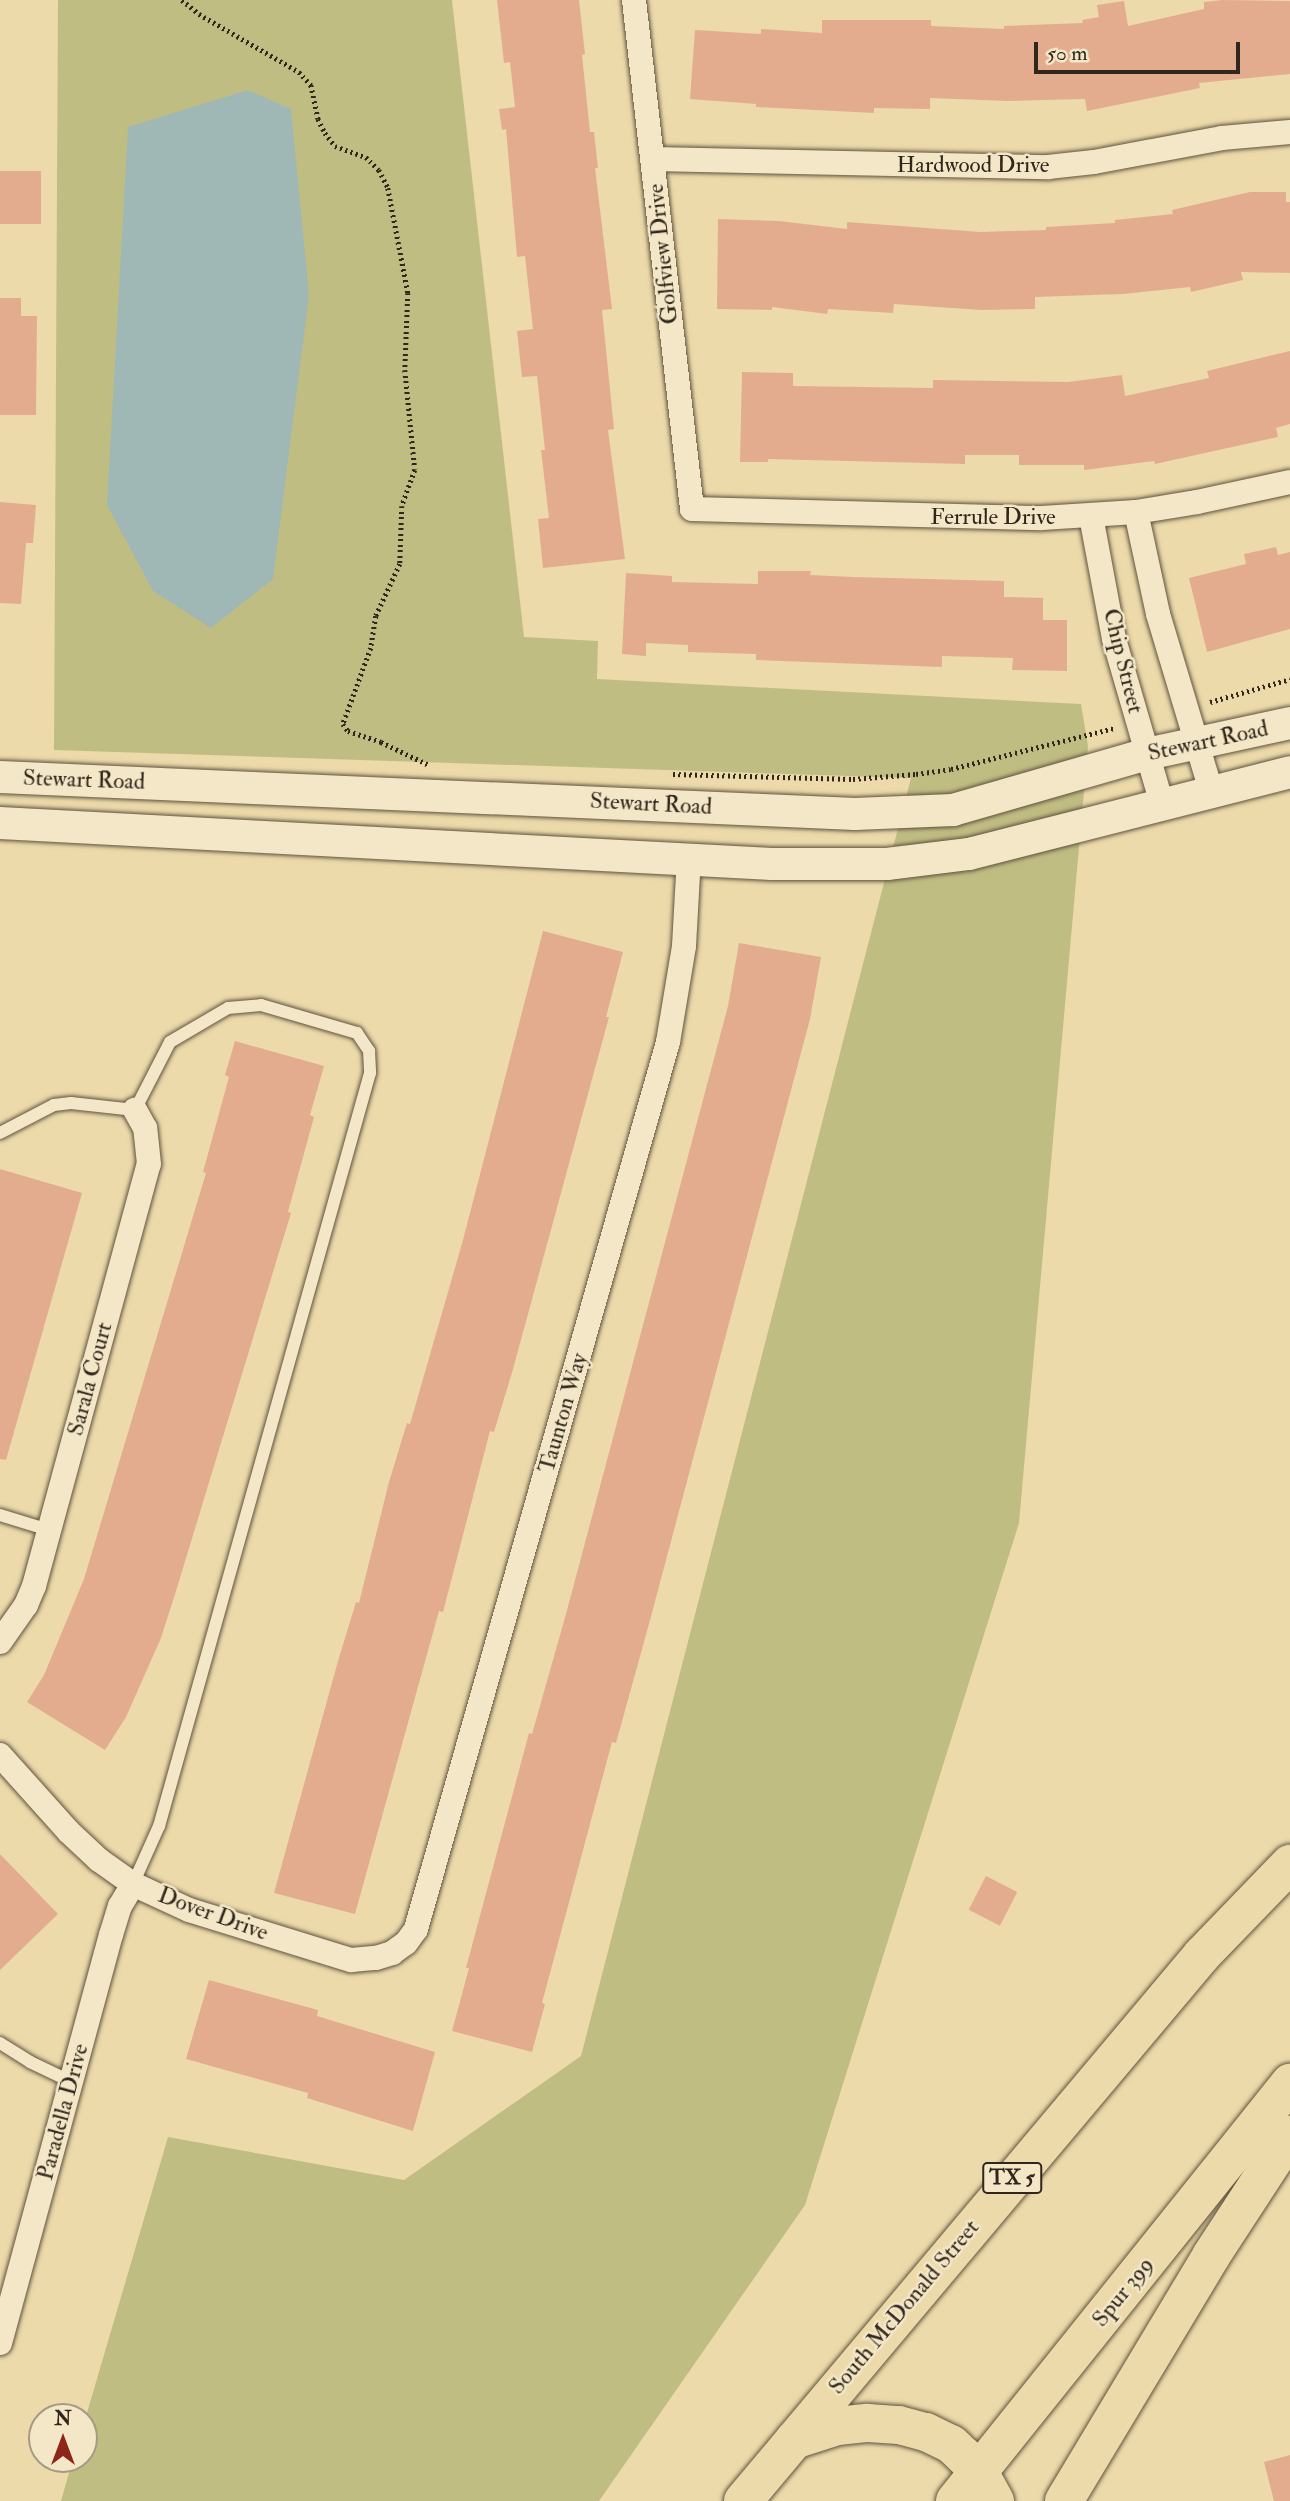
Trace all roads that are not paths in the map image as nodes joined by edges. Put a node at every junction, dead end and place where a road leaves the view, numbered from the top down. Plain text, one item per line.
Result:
1 (634, 0) edge
2 (1290, 132) edge
3 (652, 159) junction
4 (1290, 482) edge
5 (692, 509) joint
6 (1136, 512) junction
7 (1091, 516) junction
8 (1290, 723) edge
9 (1194, 742) junction
10 (1147, 754) junction
11 (1290, 772) edge
12 (0, 777) edge
13 (1211, 792) junction
14 (1162, 804) junction
15 (0, 823) edge
16 (689, 857) junction
17 (135, 1110) junction
18 (0, 1133) edge
19 (0, 1515) edge
20 (50, 1530) junction
21 (0, 1642) edge
22 (0, 1755) edge
23 (1290, 1864) edge
24 (133, 1884) junction
25 (392, 1953) joint
26 (0, 2043) edge
27 (72, 2082) junction
28 (1290, 2083) edge
29 (1290, 2135) edge
30 (7, 2289) edge
31 (0, 2343) edge
32 (794, 2440) junction
33 (976, 2491) edge
34 (743, 2501) edge
35 (1064, 2501) edge

1 - 3 street, Golfview Drive
2 - 3 street, Hardwood Drive
3 - 5 street, Golfview Drive
4 - 6 street, Ferrule Drive
5 - 7 street, Ferrule Drive
6 - 7 street, Ferrule Drive
6 - 9 street, Chip Street
7 - 10 street, Chip Street
8 - 9 street, Stewart Road
9 - 10 street, Stewart Road
9 - 13 street, Chip Street
10 - 12 street, Stewart Road
10 - 14 street, Chip Street
11 - 13 street, Stewart Road
13 - 14 street, Stewart Road
14 - 16 street, Stewart Road
15 - 16 street, Stewart Road
16 - 25 street, Taunton Way
17 - 18 lane
17 - 20 street, Sarala Court
17 - 24 lane
19 - 20 lane
20 - 21 street, Sarala Court
22 - 24 street, Dover Drive
23 - 32 main road, South McDonald Street / TX 5
24 - 25 street, Dover Drive
24 - 27 street, Paradella Drive
26 - 27 lane
27 - 30 street, Paradella Drive
28 - 33 main road, Spur 399
29 - 35 main road
30 - 31 street, Paradella Drive
32 - 33 main road
32 - 34 main road, South McDonald Street / TX 5

